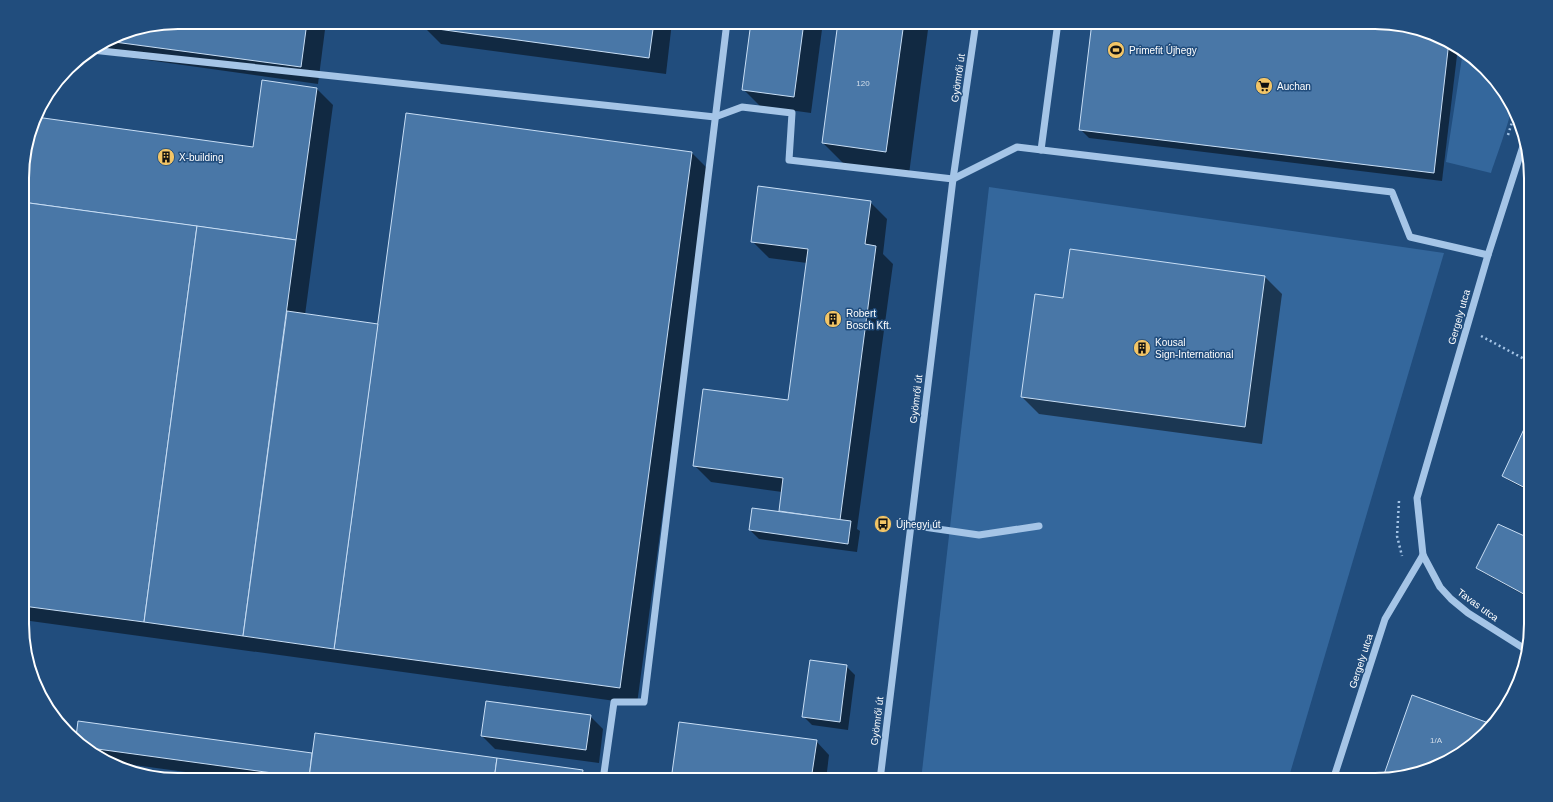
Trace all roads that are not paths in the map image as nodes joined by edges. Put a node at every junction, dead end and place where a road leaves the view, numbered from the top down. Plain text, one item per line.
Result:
1 (726, 29) edge
2 (975, 29) edge
3 (1057, 29) edge
4 (100, 51) edge
5 (715, 116) junction
6 (1041, 150) junction
7 (1521, 151) edge
8 (953, 179) junction
9 (1488, 255) junction
10 (1417, 498) joint
11 (910, 525) junction
12 (1039, 526) dead end
13 (1423, 556) junction
14 (1522, 647) edge
15 (605, 773) edge
16 (881, 773) edge
17 (1335, 773) edge

1 - 5 street
2 - 8 street, Gyömrői út
3 - 6 street
4 - 5 street
5 - 8 street
5 - 15 street
6 - 8 street
6 - 9 street
7 - 9 street, Gergely utca
8 - 11 street, Gyömrői út
9 - 10 street, Gergely utca
10 - 13 street, Tavas utca
11 - 12 street
11 - 16 street, Gyömrői út
13 - 14 street, Tavas utca
13 - 17 street, Gergely utca

